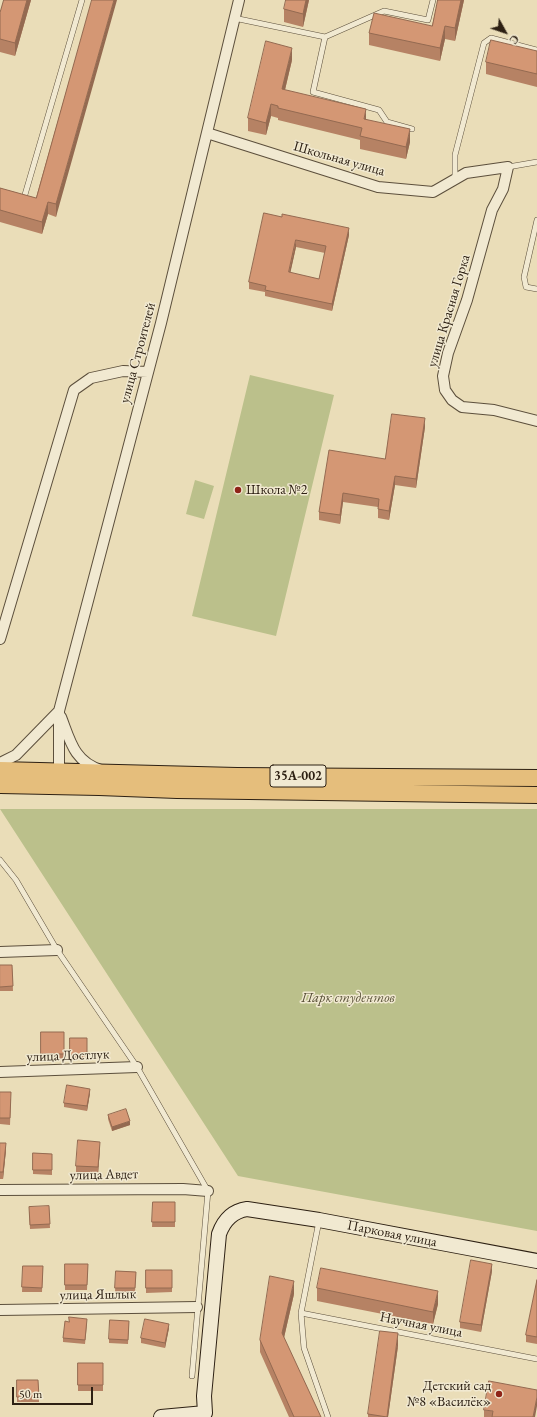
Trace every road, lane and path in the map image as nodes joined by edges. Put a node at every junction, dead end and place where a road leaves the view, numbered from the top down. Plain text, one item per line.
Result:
1 (82, 0) edge
2 (239, 0) edge
3 (433, 0) edge
4 (234, 18) junction
5 (325, 37) junction
6 (537, 50) edge
7 (412, 129) dead end
8 (207, 133) junction
9 (537, 162) edge
10 (508, 167) junction
11 (454, 180) junction
12 (12, 195) edge
13 (537, 220) edge
14 (537, 289) edge
15 (148, 372) junction
16 (537, 421) edge
17 (0, 640) edge
18 (59, 711) junction
19 (0, 763) edge
20 (0, 770) edge
21 (114, 774) junction
22 (537, 778) edge
23 (59, 779) junction
24 (0, 784) edge
25 (537, 795) edge
26 (0, 860) edge
27 (57, 950) junction
28 (0, 952) edge
29 (137, 1067) junction
30 (0, 1072) edge
31 (0, 1190) edge
32 (208, 1192) junction
33 (319, 1220) junction
34 (537, 1261) edge
35 (197, 1307) junction
36 (0, 1310) edge
37 (301, 1314) junction
38 (537, 1359) edge
39 (192, 1376) dead end
40 (206, 1415) edge
41 (161, 1417) edge
42 (328, 1417) edge

1 - 12 lane
2 - 4 street, улица Строителей
3 - 5 lane
4 - 5 lane
4 - 8 street, улица Строителей
5 - 7 lane
6 - 11 lane
8 - 11 street, Школьная улица
8 - 15 street, улица Строителей
9 - 10 lane
10 - 11 street, Школьная улица
10 - 16 street, улица Красная Горка
13 - 14 lane
15 - 17 street
15 - 18 street, улица Строителей
18 - 19 street
18 - 21 street
18 - 23 street, улица Строителей
20 - 23 main road, 35А-002
21 - 22 main road, 35А-002
21 - 23 main road, 35А-002
23 - 24 main road, 35А-002
23 - 25 main road, 35А-002
26 - 27 lane
27 - 28 street
27 - 29 lane
29 - 30 street, улица Достлук
29 - 32 lane
31 - 32 street, улица Авдет
32 - 35 lane
33 - 34 street, Парковая улица
33 - 37 lane
33 - 40 street, Парковая улица
35 - 36 street, улица Яшлык
35 - 39 lane
37 - 38 lane, Научная улица
37 - 42 lane
40 - 41 street

